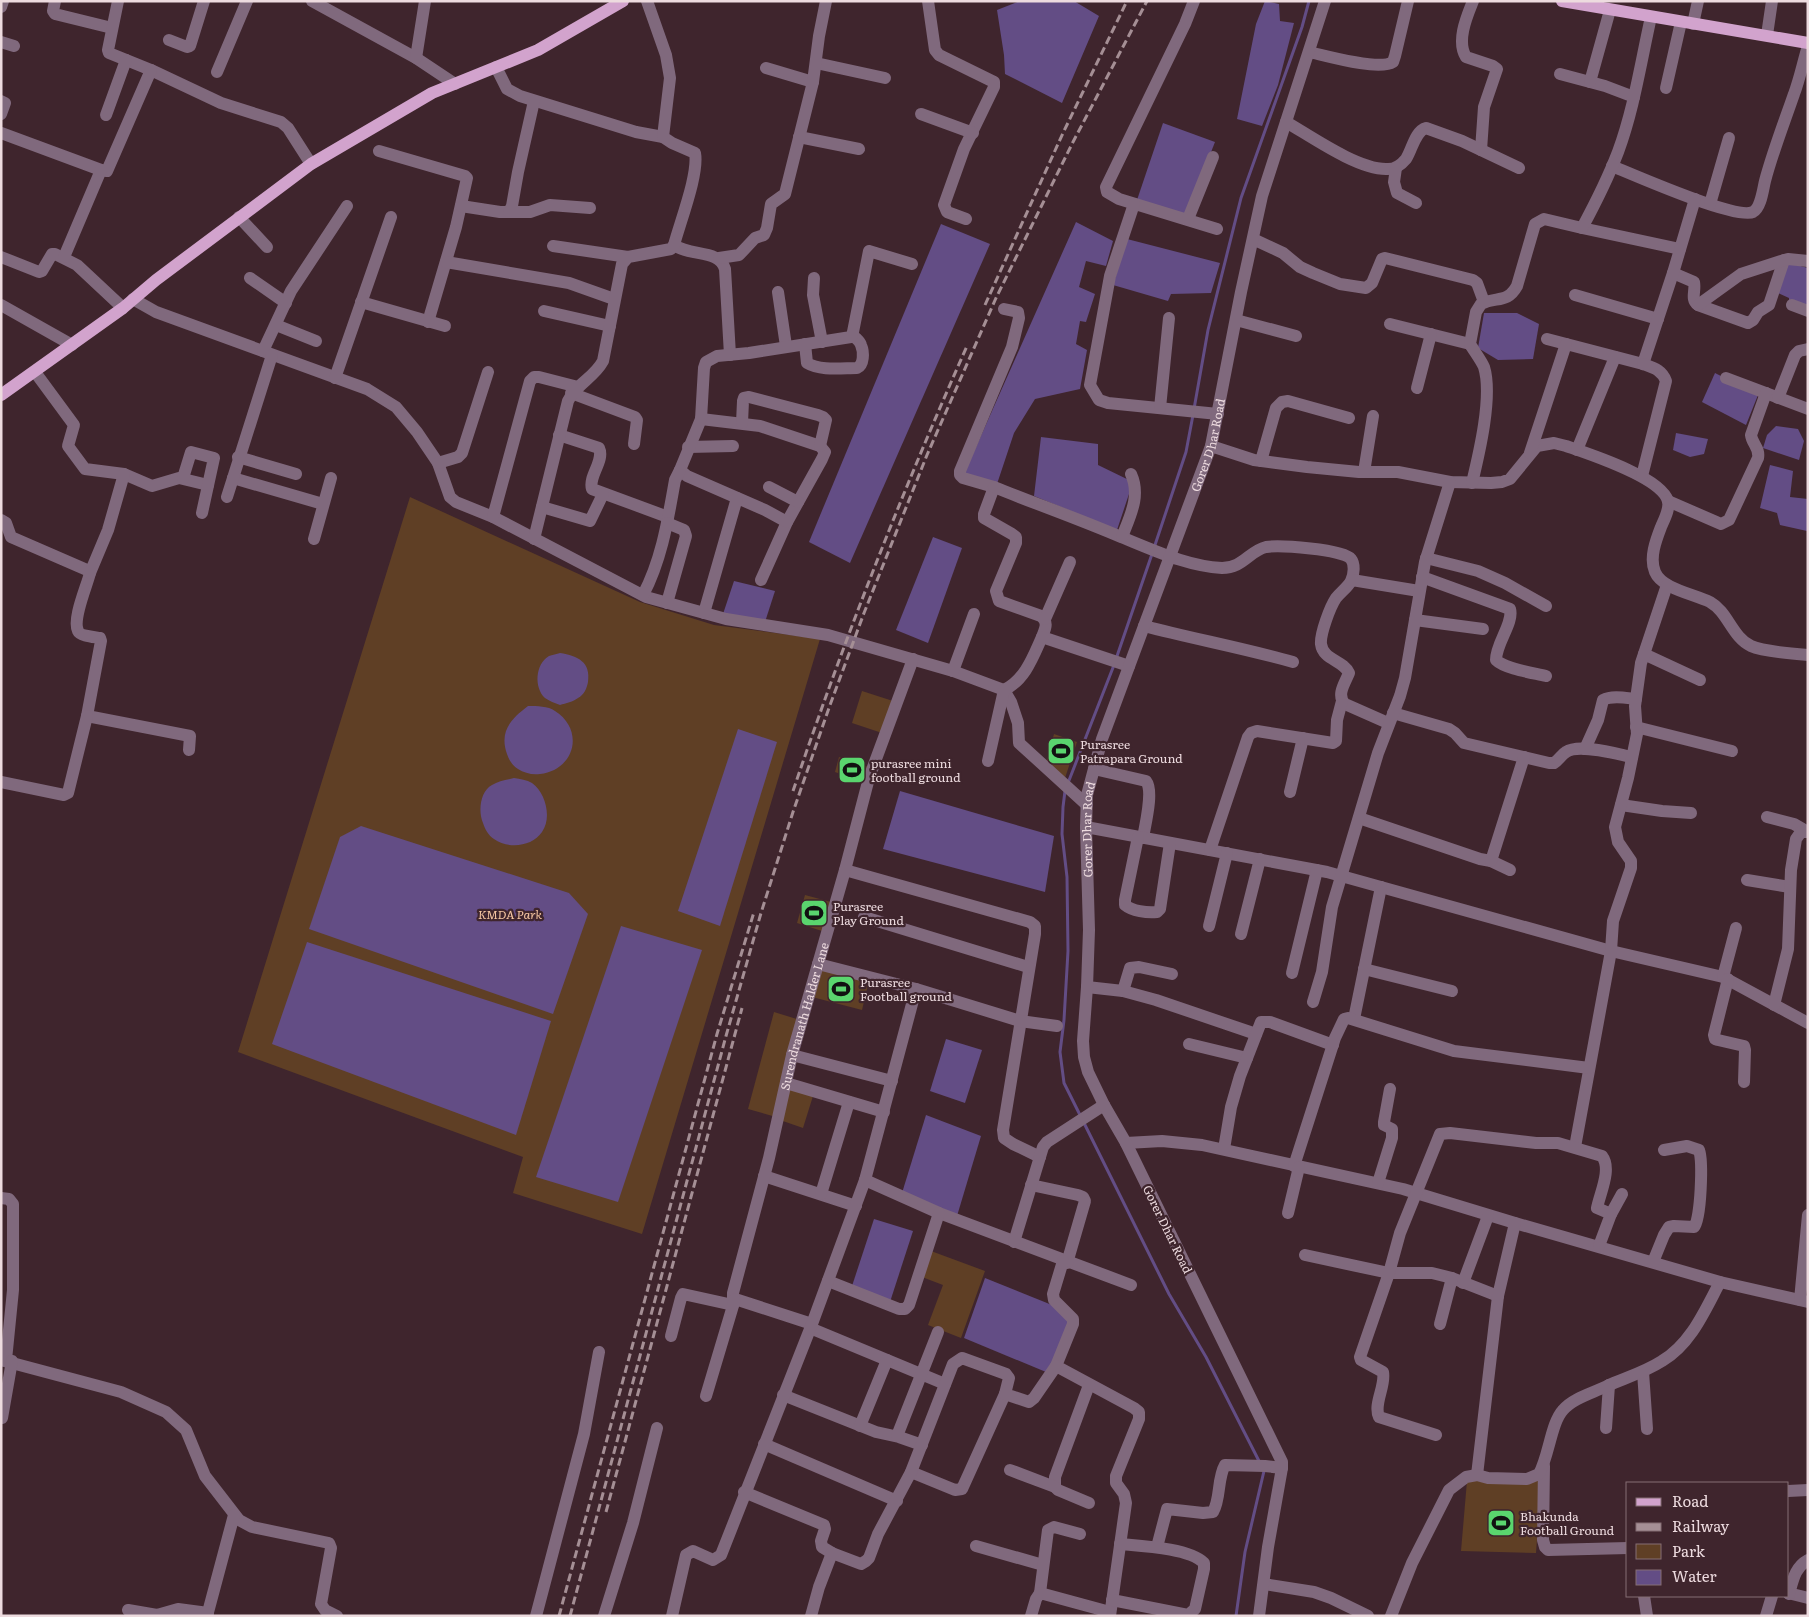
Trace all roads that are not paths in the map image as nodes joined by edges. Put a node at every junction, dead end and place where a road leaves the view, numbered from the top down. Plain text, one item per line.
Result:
1 (3, 1) edge
2 (55, 1) edge
3 (118, 1) edge
4 (204, 1) edge
5 (247, 1) edge
6 (312, 1) edge
7 (425, 1) edge
8 (647, 1) edge
9 (826, 1) edge
10 (928, 1) edge
11 (1194, 1) edge
12 (1325, 1) edge
13 (1408, 1) edge
14 (1473, 1) edge
15 (1562, 1) edge
16 (1698, 1) edge
17 (1772, 1) edge
18 (616, 3) edge
19 (1605, 6) edge
20 (1, 7) edge
21 (1651, 17) junction
22 (1687, 23) junction
23 (112, 28) junction
24 (1767, 35) junction
25 (169, 40) dead end
26 (1, 42) edge
27 (1808, 44) edge
28 (14, 46) dead end
29 (1309, 52) junction
30 (416, 58) junction
31 (126, 60) junction
32 (816, 63) junction
33 (496, 67) junction
34 (766, 68) dead end
35 (151, 70) junction
36 (217, 72) dead end
37 (1560, 74) dead end
38 (885, 78) dead end
39 (813, 82) junction
40 (1590, 82) junction
41 (455, 84) junction
42 (1666, 88) dead end
43 (1634, 96) junction
44 (1, 101) edge
45 (534, 101) junction
46 (1, 114) edge
47 (921, 114) dead end
48 (106, 115) dead end
49 (1286, 122) junction
50 (972, 132) junction
51 (1, 133) edge
52 (664, 137) junction
53 (799, 137) junction
54 (1729, 138) dead end
55 (859, 149) dead end
56 (1481, 150) junction
57 (379, 151) dead end
58 (1213, 157) dead end
59 (311, 164) junction
60 (1612, 166) junction
61 (1396, 168) junction
62 (1518, 168) dead end
63 (101, 170) junction
64 (1695, 199) junction
65 (1416, 203) dead end
66 (1134, 204) junction
67 (1710, 204) junction
68 (347, 206) dead end
69 (461, 206) junction
70 (590, 208) dead end
71 (509, 212) junction
72 (239, 217) junction
73 (391, 217) dead end
74 (966, 219) dead end
75 (1188, 219) junction
76 (1582, 228) junction
77 (1217, 229) dead end
78 (1253, 239) junction
79 (674, 245) junction
80 (553, 246) dead end
81 (267, 247) dead end
82 (1680, 249) junction
83 (1, 256) edge
84 (64, 257) junction
85 (628, 257) junction
86 (719, 258) junction
87 (1784, 260) junction
88 (1808, 261) edge
89 (446, 262) junction
90 (912, 264) dead end
91 (1673, 274) junction
92 (250, 278) dead end
93 (814, 278) dead end
94 (778, 292) dead end
95 (1576, 295) dead end
96 (614, 299) junction
97 (361, 302) junction
98 (1484, 302) junction
99 (286, 303) junction
100 (128, 304) junction
101 (1792, 304) dead end
102 (1, 305) edge
103 (1698, 306) junction
104 (1004, 308) dead end
105 (544, 311) dead end
106 (1808, 311) edge
107 (1169, 318) dead end
108 (1658, 319) junction
109 (1236, 320) junction
110 (428, 322) junction
111 (1390, 324) dead end
112 (276, 325) junction
113 (445, 326) dead end
114 (610, 326) junction
115 (1431, 334) junction
116 (853, 335) junction
117 (1296, 336) dead end
118 (1547, 339) dead end
119 (316, 341) dead end
120 (822, 342) junction
121 (805, 344) junction
122 (1470, 344) junction
123 (1566, 344) junction
124 (72, 346) junction
125 (786, 346) junction
126 (1808, 349) edge
127 (268, 353) junction
128 (730, 355) junction
129 (1615, 357) junction
130 (1643, 364) junction
131 (35, 372) junction
132 (488, 372) dead end
133 (335, 378) junction
134 (1726, 378) dead end
135 (1417, 388) dead end
136 (575, 390) junction
137 (1, 395) edge
138 (1772, 396) junction
139 (1160, 408) junction
140 (1808, 410) edge
141 (1218, 414) junction
142 (1373, 416) dead end
143 (1349, 418) dead end
144 (701, 419) junction
145 (742, 423) junction
146 (559, 436) junction
147 (634, 444) dead end
148 (733, 446) dead end
149 (820, 446) junction
150 (1211, 446) junction
151 (688, 447) junction
152 (1577, 450) junction
153 (1530, 453) junction
154 (238, 457) junction
155 (1261, 461) junction
156 (438, 463) junction
157 (680, 470) junction
158 (1364, 472) junction
159 (124, 474) junction
160 (296, 474) dead end
161 (1131, 474) dead end
162 (1642, 476) junction
163 (183, 478) junction
164 (331, 478) dead end
165 (232, 480) junction
166 (210, 481) junction
167 (1450, 482) junction
168 (1472, 483) junction
169 (769, 487) dead end
170 (994, 487) junction
171 (603, 494) junction
172 (227, 497) dead end
173 (737, 498) junction
174 (1668, 501) junction
175 (798, 502) junction
176 (323, 504) junction
177 (542, 507) junction
178 (202, 513) dead end
179 (493, 517) junction
180 (1, 520) edge
181 (668, 520) junction
182 (787, 522) junction
183 (1122, 537) junction
184 (314, 539) dead end
185 (534, 539) junction
186 (1170, 558) junction
187 (1426, 558) junction
188 (1070, 562) dead end
189 (90, 573) junction
190 (1422, 578) junction
191 (761, 580) dead end
192 (1352, 580) junction
193 (1667, 585) junction
194 (1420, 591) junction
195 (643, 595) junction
196 (667, 602) junction
197 (1546, 606) dead end
198 (704, 613) junction
199 (974, 614) dead end
200 (1045, 619) junction
201 (1415, 620) junction
202 (1144, 626) junction
203 (1483, 629) dead end
204 (1042, 637) junction
205 (1644, 654) junction
206 (1808, 655) edge
207 (913, 659) junction
208 (1292, 662) dead end
209 (1120, 663) junction
210 (953, 671) junction
211 (1546, 676) dead end
212 (1700, 680) dead end
213 (1004, 690) junction
214 (1636, 699) junction
215 (1342, 701) junction
216 (87, 716) junction
217 (1390, 718) junction
218 (1636, 727) junction
219 (1303, 738) junction
220 (1585, 749) junction
221 (189, 750) dead end
222 (1732, 751) dead end
223 (1524, 757) junction
224 (1632, 757) junction
225 (988, 761) dead end
226 (1094, 769) junction
227 (1, 782) edge
228 (1290, 792) dead end
229 (1087, 805) junction
230 (1621, 805) junction
231 (1691, 813) dead end
232 (1767, 817) dead end
233 (1359, 818) junction
234 (1086, 827) junction
235 (1807, 831) edge
236 (1140, 837) junction
237 (1170, 843) junction
238 (1210, 850) junction
239 (1227, 853) junction
240 (1260, 859) junction
241 (1491, 861) junction
242 (846, 870) junction
243 (1317, 870) junction
244 (1510, 870) dead end
245 (1342, 876) junction
246 (1747, 880) dead end
247 (1381, 887) junction
248 (1790, 887) junction
249 (864, 917) dead end
250 (1209, 926) dead end
251 (1736, 928) dead end
252 (1241, 934) dead end
253 (1611, 951) junction
254 (818, 964) junction
255 (1028, 967) junction
256 (1364, 969) junction
257 (1292, 973) dead end
258 (1172, 974) dead end
259 (1726, 978) junction
260 (1087, 987) junction
261 (916, 989) junction
262 (1452, 990) dead end
263 (1123, 991) junction
264 (1312, 1002) dead end
265 (1774, 1005) junction
266 (1354, 1019) junction
267 (1020, 1020) junction
268 (1808, 1023) edge
269 (1057, 1026) dead end
270 (1256, 1034) junction
271 (1189, 1044) dead end
272 (1333, 1045) junction
273 (792, 1055) junction
274 (1247, 1058) junction
275 (1589, 1068) junction
276 (892, 1081) junction
277 (1744, 1082) dead end
278 (786, 1083) junction
279 (1390, 1089) dead end
280 (849, 1102) junction
281 (1104, 1105) junction
282 (884, 1112) junction
283 (1126, 1142) junction
284 (1575, 1147) junction
285 (1224, 1149) junction
286 (1664, 1150) dead end
287 (1040, 1157) junction
288 (1296, 1167) junction
289 (764, 1176) junction
290 (866, 1180) junction
291 (1378, 1184) junction
292 (1031, 1185) junction
293 (1416, 1192) junction
294 (821, 1194) junction
295 (1622, 1194) dead end
296 (1, 1198) edge
297 (856, 1206) junction
298 (939, 1213) junction
299 (1288, 1213) dead end
300 (1611, 1214) junction
301 (1808, 1215) edge
302 (1488, 1216) junction
303 (1515, 1224) junction
304 (1014, 1242) junction
305 (7, 1245) edge
306 (1598, 1246) junction
307 (1306, 1255) dead end
308 (1065, 1262) junction
309 (1653, 1262) junction
310 (1389, 1273) junction
311 (1457, 1280) junction
312 (828, 1281) junction
313 (1720, 1282) junction
314 (1131, 1285) dead end
315 (1498, 1296) junction
316 (1804, 1301) edge
317 (734, 1302) junction
318 (1440, 1324) dead end
319 (811, 1326) junction
320 (938, 1332) dead end
321 (671, 1336) dead end
322 (599, 1352) dead end
323 (6, 1360) edge
324 (887, 1360) junction
325 (1056, 1366) junction
326 (1642, 1372) junction
327 (922, 1374) junction
328 (945, 1384) junction
329 (1089, 1384) junction
330 (1609, 1385) junction
331 (1005, 1394) junction
332 (783, 1395) junction
333 (706, 1396) dead end
334 (2, 1418) edge
335 (860, 1426) junction
336 (657, 1428) dead end
337 (1606, 1428) dead end
338 (1647, 1429) dead end
339 (1436, 1435) dead end
340 (897, 1436) junction
341 (764, 1444) junction
342 (922, 1445) junction
343 (1544, 1466) junction
344 (1282, 1468) junction
345 (1010, 1470) dead end
346 (911, 1472) junction
347 (1477, 1476) junction
348 (1055, 1487) junction
349 (1808, 1490) edge
350 (1789, 1491) edge
351 (744, 1492) junction
352 (897, 1500) junction
353 (1089, 1503) dead end
354 (234, 1515) junction
355 (1080, 1534) dead end
356 (1120, 1544) junction
357 (976, 1546) dead end
358 (1157, 1547) junction
359 (1626, 1548) edge
360 (832, 1553) junction
361 (1808, 1560) edge
362 (1043, 1565) junction
363 (1264, 1584) junction
364 (1040, 1593) junction
365 (1789, 1593) edge
366 (1644, 1597) edge
367 (1772, 1597) edge
368 (1808, 1598) edge
369 (1111, 1609) edge
370 (128, 1610) dead end
371 (186, 1613) edge
372 (1396, 1613) edge
373 (207, 1614) edge
374 (337, 1616) edge
375 (536, 1616) edge
376 (604, 1616) edge
377 (672, 1616) edge
378 (811, 1616) edge
379 (1030, 1616) edge
380 (1259, 1616) edge
381 (1368, 1616) edge
382 (1647, 1616) edge
383 (1766, 1616) edge

1 - 20 street
2 - 23 street
3 - 23 street
4 - 25 street
5 - 36 street
6 - 30 street
7 - 30 street
8 - 52 street
9 - 32 street
10 - 50 street
11 - 66 street
12 - 29 street, Gorer Dhar Road
13 - 29 street
14 - 56 street
15 - 19 main road
16 - 22 street
17 - 24 street
18 - 33 main road
19 - 21 main road
19 - 40 street
21 - 22 main road
21 - 43 street
22 - 24 main road
22 - 42 street
23 - 31 street
24 - 27 main road
26 - 28 street
27 - 67 street
29 - 49 street, Gorer Dhar Road
30 - 41 street
31 - 35 street
31 - 48 street
32 - 38 street
32 - 39 street
33 - 41 main road
33 - 45 street
34 - 39 street
35 - 59 street
35 - 63 street
37 - 40 street
39 - 53 street
40 - 43 street
41 - 59 main road
43 - 60 street
44 - 46 street
45 - 52 street
45 - 71 street
47 - 50 street
49 - 61 street
49 - 78 street, Gorer Dhar Road
50 - 74 street
51 - 63 street
52 - 79 street
53 - 55 street
53 - 86 street
54 - 67 street
56 - 61 street
56 - 62 street
57 - 69 street
58 - 75 street
59 - 72 main road
60 - 64 street
60 - 76 street
61 - 65 street
63 - 84 street
64 - 67 street
64 - 82 street
66 - 75 street
66 - 139 street
68 - 99 street
69 - 71 street
69 - 89 street
70 - 71 street
72 - 81 street
72 - 100 main road
73 - 97 street
75 - 77 street
76 - 82 street
76 - 98 street
78 - 98 street
78 - 109 street, Gorer Dhar Road
79 - 85 street
79 - 86 street
80 - 85 street
82 - 91 street
83 - 84 street
84 - 100 street
85 - 96 street
86 - 128 street
87 - 88 street
87 - 103 street
87 - 103 street
89 - 96 street
89 - 110 street
90 - 116 street
91 - 103 street
91 - 108 street
92 - 99 street
93 - 120 street
94 - 125 street
95 - 108 street
96 - 114 street
97 - 110 street
97 - 133 street
98 - 122 street
99 - 112 street
100 - 124 main road
100 - 127 street
101 - 106 street
102 - 124 street
104 - 170 street
105 - 114 street
107 - 139 street
108 - 130 street
109 - 117 street
109 - 141 street, Gorer Dhar Road
110 - 113 street
111 - 115 street
112 - 119 street
112 - 127 street
114 - 136 street
115 - 122 street
115 - 135 street
116 - 120 street
116 - 121 street
118 - 123 street
120 - 121 street
121 - 125 street
122 - 168 street
123 - 129 street
123 - 153 street
124 - 131 main road
125 - 128 street
126 - 138 street
127 - 133 street
127 - 154 street
128 - 144 street
129 - 130 street
129 - 152 street
130 - 162 street
131 - 137 main road
131 - 159 street
132 - 156 street
133 - 156 street
134 - 138 street
136 - 146 street
136 - 147 street
136 - 179 street
138 - 140 street
138 - 174 street
139 - 141 street
141 - 150 street, Gorer Dhar Road
142 - 158 street
143 - 155 street
144 - 145 street
144 - 151 street
145 - 149 street
145 - 149 street
146 - 171 street
146 - 177 street
148 - 151 street
149 - 175 street
150 - 155 street
150 - 186 street, Gorer Dhar Road
151 - 157 street
152 - 153 street
152 - 162 street
153 - 168 street
154 - 160 street
154 - 165 street
155 - 158 street
156 - 179 street
157 - 173 street
157 - 181 street
158 - 167 street
159 - 163 street
159 - 189 street
161 - 183 street
162 - 174 street
163 - 166 street
163 - 166 street
164 - 176 street
165 - 166 street
165 - 172 street
165 - 176 street
166 - 178 street
167 - 168 street
167 - 187 street
169 - 175 street
170 - 183 street
170 - 200 street
171 - 177 street
171 - 181 street
173 - 182 street
173 - 198 street
174 - 193 street
175 - 182 street
176 - 184 street
177 - 185 street
179 - 185 street
180 - 189 street
181 - 195 street
181 - 196 street
182 - 191 street
183 - 186 street
185 - 195 street
186 - 192 street
186 - 202 street, Gorer Dhar Road
187 - 190 street
187 - 197 street
188 - 200 street
189 - 216 street
190 - 194 street
190 - 211 street
192 - 194 street
192 - 215 street
193 - 205 street
193 - 206 street
194 - 201 street
195 - 196 street
196 - 198 street
198 - 207 street
199 - 210 street
200 - 204 street
201 - 203 street
201 - 217 street
202 - 208 street
202 - 209 street, Gorer Dhar Road
204 - 209 street
204 - 213 street
205 - 212 street
205 - 214 street
207 - 210 street
207 - 242 street, Surendranath Halder Lane
209 - 226 street, Gorer Dhar Road
210 - 213 street
213 - 225 street
213 - 229 street
214 - 218 street
214 - 220 street
215 - 217 street
215 - 219 street
216 - 221 street
216 - 227 street
217 - 223 street
217 - 233 street
218 - 222 street
218 - 224 street
219 - 228 street
219 - 238 street
220 - 223 street
220 - 224 street
223 - 241 street
224 - 230 street
226 - 229 street, Gorer Dhar Road
226 - 236 street
229 - 234 street, Gorer Dhar Road
230 - 231 street
230 - 253 street
232 - 235 street
233 - 241 street
233 - 245 street
234 - 236 street
234 - 260 street, Gorer Dhar Road
235 - 248 street
236 - 237 street
236 - 237 street
237 - 238 street
238 - 239 street
239 - 240 street
239 - 250 street
240 - 243 street
240 - 252 street
241 - 244 street
242 - 254 street, Surendranath Halder Lane
242 - 255 street
243 - 245 street
243 - 257 street
245 - 247 street
245 - 264 street
246 - 248 street
247 - 253 street
247 - 256 street
248 - 265 street
249 - 255 street
251 - 259 street
253 - 259 street
253 - 275 street
254 - 261 street
254 - 273 street, Surendranath Halder Lane
255 - 267 street
256 - 262 street
256 - 266 street
258 - 263 street
259 - 265 street
259 - 277 street
260 - 263 street
260 - 281 street, Gorer Dhar Road
261 - 267 street
261 - 276 street
263 - 270 street
265 - 268 street
266 - 272 street
266 - 275 street
267 - 269 street
267 - 287 street
270 - 272 street
270 - 274 street
271 - 274 street
272 - 288 street
273 - 276 street
273 - 278 street, Surendranath Halder Lane
274 - 285 street
275 - 284 street
276 - 282 street
278 - 280 street
278 - 289 street, Surendranath Halder Lane
279 - 291 street
280 - 282 street
280 - 294 street
281 - 283 street, Gorer Dhar Road
281 - 287 street
282 - 290 street
283 - 285 street
283 - 344 street, Gorer Dhar Road
284 - 293 street
284 - 300 street
285 - 288 street
286 - 309 street
287 - 292 street
288 - 291 street
288 - 299 street
289 - 294 street
289 - 317 street, Surendranath Halder Lane
290 - 297 street
290 - 298 street
291 - 293 street
292 - 304 street
292 - 308 street
293 - 302 street
293 - 310 street
294 - 297 street
295 - 300 street
296 - 305 street
297 - 312 street
298 - 304 street
298 - 312 street
300 - 306 street
301 - 316 street
302 - 303 street
302 - 311 street
303 - 306 street
303 - 315 street
304 - 308 street
305 - 323 street
306 - 309 street
307 - 310 street
308 - 314 street
308 - 325 street
309 - 313 street
310 - 311 street
310 - 339 street
311 - 315 street
311 - 318 street
312 - 319 street
313 - 316 street
313 - 326 street
315 - 347 street
317 - 319 street
317 - 321 street
317 - 333 street, Surendranath Halder Lane
319 - 324 street
319 - 332 street
320 - 327 street
322 - 375 street
323 - 334 street
323 - 354 street
324 - 327 street
324 - 335 street
325 - 329 street
325 - 331 street
326 - 330 street
326 - 338 street
327 - 328 street
327 - 340 street
328 - 331 street
328 - 342 street
329 - 348 street
329 - 356 street
330 - 337 street
330 - 343 street
331 - 346 street
332 - 335 street
332 - 341 street
335 - 340 street
336 - 376 street
340 - 342 street
341 - 351 street
341 - 352 street
342 - 346 street
343 - 347 street
343 - 359 street
344 - 358 street
344 - 363 street, Gorer Dhar Road
345 - 348 street
346 - 352 street
347 - 372 street
348 - 353 street
349 - 350 street
351 - 360 street
351 - 377 street
352 - 360 street
354 - 373 street
354 - 374 street
355 - 362 street
356 - 358 street
356 - 369 street
357 - 362 street
358 - 369 street
360 - 378 street
361 - 365 street
362 - 364 street
363 - 380 street, Gorer Dhar Road
363 - 381 street
364 - 369 street
364 - 379 street
365 - 368 street
366 - 382 street
367 - 383 street
370 - 371 street
371 - 373 street

